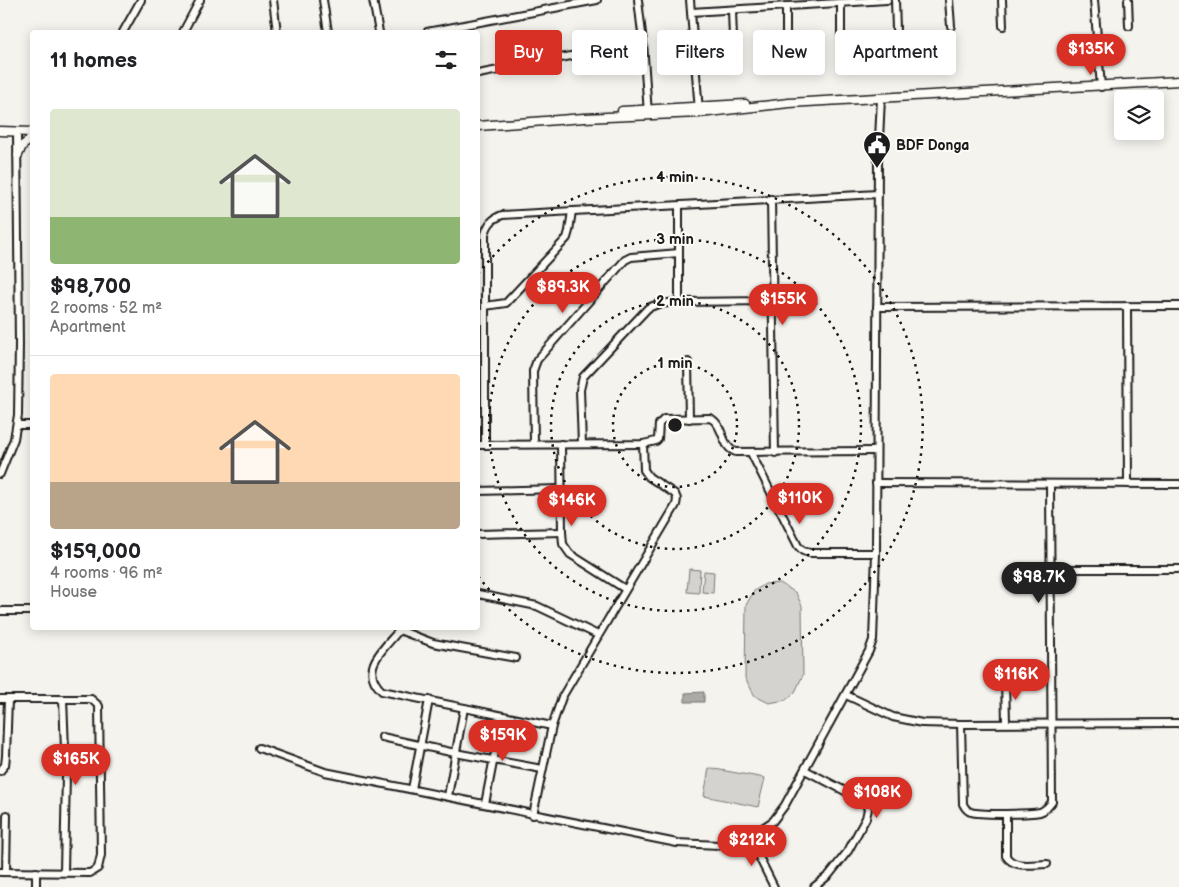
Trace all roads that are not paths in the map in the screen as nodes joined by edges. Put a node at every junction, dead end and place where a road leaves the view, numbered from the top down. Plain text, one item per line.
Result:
1 (141, 0) edge
2 (200, 0) edge
3 (273, 0) edge
4 (323, 0) edge
5 (373, 0) edge
6 (596, 0) edge
7 (638, 0) edge
8 (690, 0) edge
9 (887, 0) edge
10 (895, 0) edge
11 (949, 0) edge
12 (1002, 0) edge
13 (1094, 0) edge
14 (1128, 0) edge
15 (841, 3) junction
16 (786, 6) junction
17 (732, 10) junction
18 (691, 12) junction
19 (951, 26) dead end
20 (1003, 26) dead end
21 (1129, 26) dead end
22 (896, 29) dead end
23 (125, 30) edge
24 (184, 30) edge
25 (278, 30) edge
26 (328, 30) edge
27 (379, 30) edge
28 (438, 30) edge
29 (642, 30) edge
30 (733, 30) edge
31 (786, 30) edge
32 (841, 30) edge
33 (572, 56) edge
34 (480, 74) edge
35 (645, 75) edge
36 (1179, 78) edge
37 (1179, 81) edge
38 (1101, 85) junction
39 (881, 98) junction
40 (699, 110) junction
41 (648, 112) junction
42 (480, 121) edge
43 (480, 126) edge
44 (0, 131) edge
45 (18, 132) junction
46 (30, 132) edge
47 (30, 140) edge
48 (18, 155) junction
49 (878, 194) junction
50 (772, 199) junction
51 (679, 206) junction
52 (572, 211) junction
53 (678, 253) junction
54 (679, 302) junction
55 (772, 302) junction
56 (485, 306) junction
57 (1127, 306) junction
58 (1179, 306) edge
59 (877, 307) junction
60 (688, 362) dead end
61 (688, 418) junction
62 (17, 425) junction
63 (30, 425) edge
64 (534, 444) junction
65 (561, 444) junction
66 (582, 444) junction
67 (643, 444) junction
68 (480, 445) edge
69 (485, 445) junction
70 (876, 451) junction
71 (751, 453) junction
72 (775, 453) junction
73 (0, 474) edge
74 (876, 483) junction
75 (1128, 484) junction
76 (1179, 484) edge
77 (1050, 485) junction
78 (561, 489) junction
79 (480, 491) edge
80 (562, 532) junction
81 (480, 534) edge
82 (876, 553) junction
83 (1050, 569) junction
84 (1179, 569) edge
85 (625, 589) junction
86 (480, 594) edge
87 (0, 611) edge
88 (30, 611) edge
89 (399, 630) edge
90 (402, 630) edge
91 (598, 636) junction
92 (516, 658) dead end
93 (1005, 679) dead end
94 (846, 695) junction
95 (0, 699) edge
96 (8, 699) junction
97 (64, 699) junction
98 (429, 700) junction
99 (464, 708) junction
100 (502, 716) junction
101 (1006, 723) junction
102 (1179, 723) edge
103 (961, 724) junction
104 (1050, 724) junction
105 (552, 726) junction
106 (382, 737) dead end
107 (420, 746) junction
108 (259, 748) dead end
109 (455, 753) junction
110 (493, 760) junction
111 (542, 769) junction
112 (805, 770) junction
113 (0, 771) edge
114 (412, 789) junction
115 (448, 796) junction
116 (485, 804) junction
117 (1006, 814) junction
118 (7, 815) dead end
119 (534, 815) junction
120 (749, 837) junction
121 (1046, 864) dead end
122 (3, 872) edge
123 (36, 872) junction
124 (64, 872) junction
125 (36, 887) edge
126 (774, 887) edge
127 (814, 887) edge

1 - 23 street
2 - 24 street
3 - 25 street
4 - 26 street
5 - 27 street
6 - 28 street
7 - 29 street
8 - 18 street
9 - 15 street
10 - 22 street
11 - 19 street
12 - 20 street
13 - 38 street
14 - 21 street
15 - 16 street
15 - 32 street
16 - 17 street
16 - 31 street
17 - 18 street
17 - 30 street
18 - 40 street
33 - 34 street
35 - 41 street
36 - 38 main road
37 - 38 main road
38 - 39 main road
39 - 40 main road
39 - 49 street
40 - 41 main road
41 - 42 main road
41 - 43 main road
44 - 45 main road
45 - 46 main road
45 - 48 street
47 - 48 main road
48 - 62 street
49 - 50 street
49 - 59 street
50 - 51 street
50 - 55 street
51 - 52 street
51 - 53 street
52 - 56 street
52 - 56 street
53 - 54 street
53 - 64 street
54 - 55 street
54 - 66 street
55 - 72 street
56 - 69 street
57 - 58 street
57 - 59 street
57 - 75 street
59 - 70 street
60 - 61 street
61 - 67 street
61 - 71 street
62 - 63 street
62 - 73 street
64 - 65 street
64 - 69 street
65 - 66 street
65 - 78 street
66 - 67 street
67 - 85 street
68 - 69 street
70 - 72 street
70 - 74 street
71 - 72 street
71 - 82 street
74 - 77 street
74 - 82 street
75 - 76 street
75 - 77 street
77 - 83 street
78 - 79 street
78 - 80 street
80 - 81 street
80 - 85 street
82 - 94 street
83 - 84 street
83 - 104 street
85 - 91 street
86 - 91 street
87 - 88 street
89 - 98 street
90 - 92 street
91 - 105 street
93 - 101 street
94 - 103 street
94 - 112 street
95 - 96 street
96 - 97 street
96 - 113 street
97 - 124 street
97 - 124 street
98 - 99 street
98 - 107 street
99 - 100 street
99 - 109 street
100 - 105 street
100 - 110 street
101 - 103 street
101 - 104 street
102 - 104 street
103 - 117 street
104 - 117 street
105 - 111 street
106 - 107 street
107 - 109 street
107 - 114 street
108 - 114 street
109 - 110 street
109 - 115 street
110 - 111 street
110 - 116 street
111 - 119 street
112 - 120 street
112 - 127 street
114 - 115 street
115 - 116 street
116 - 119 street
117 - 121 street
118 - 122 street
119 - 120 street
120 - 126 street
122 - 123 street
123 - 124 street
123 - 125 street

